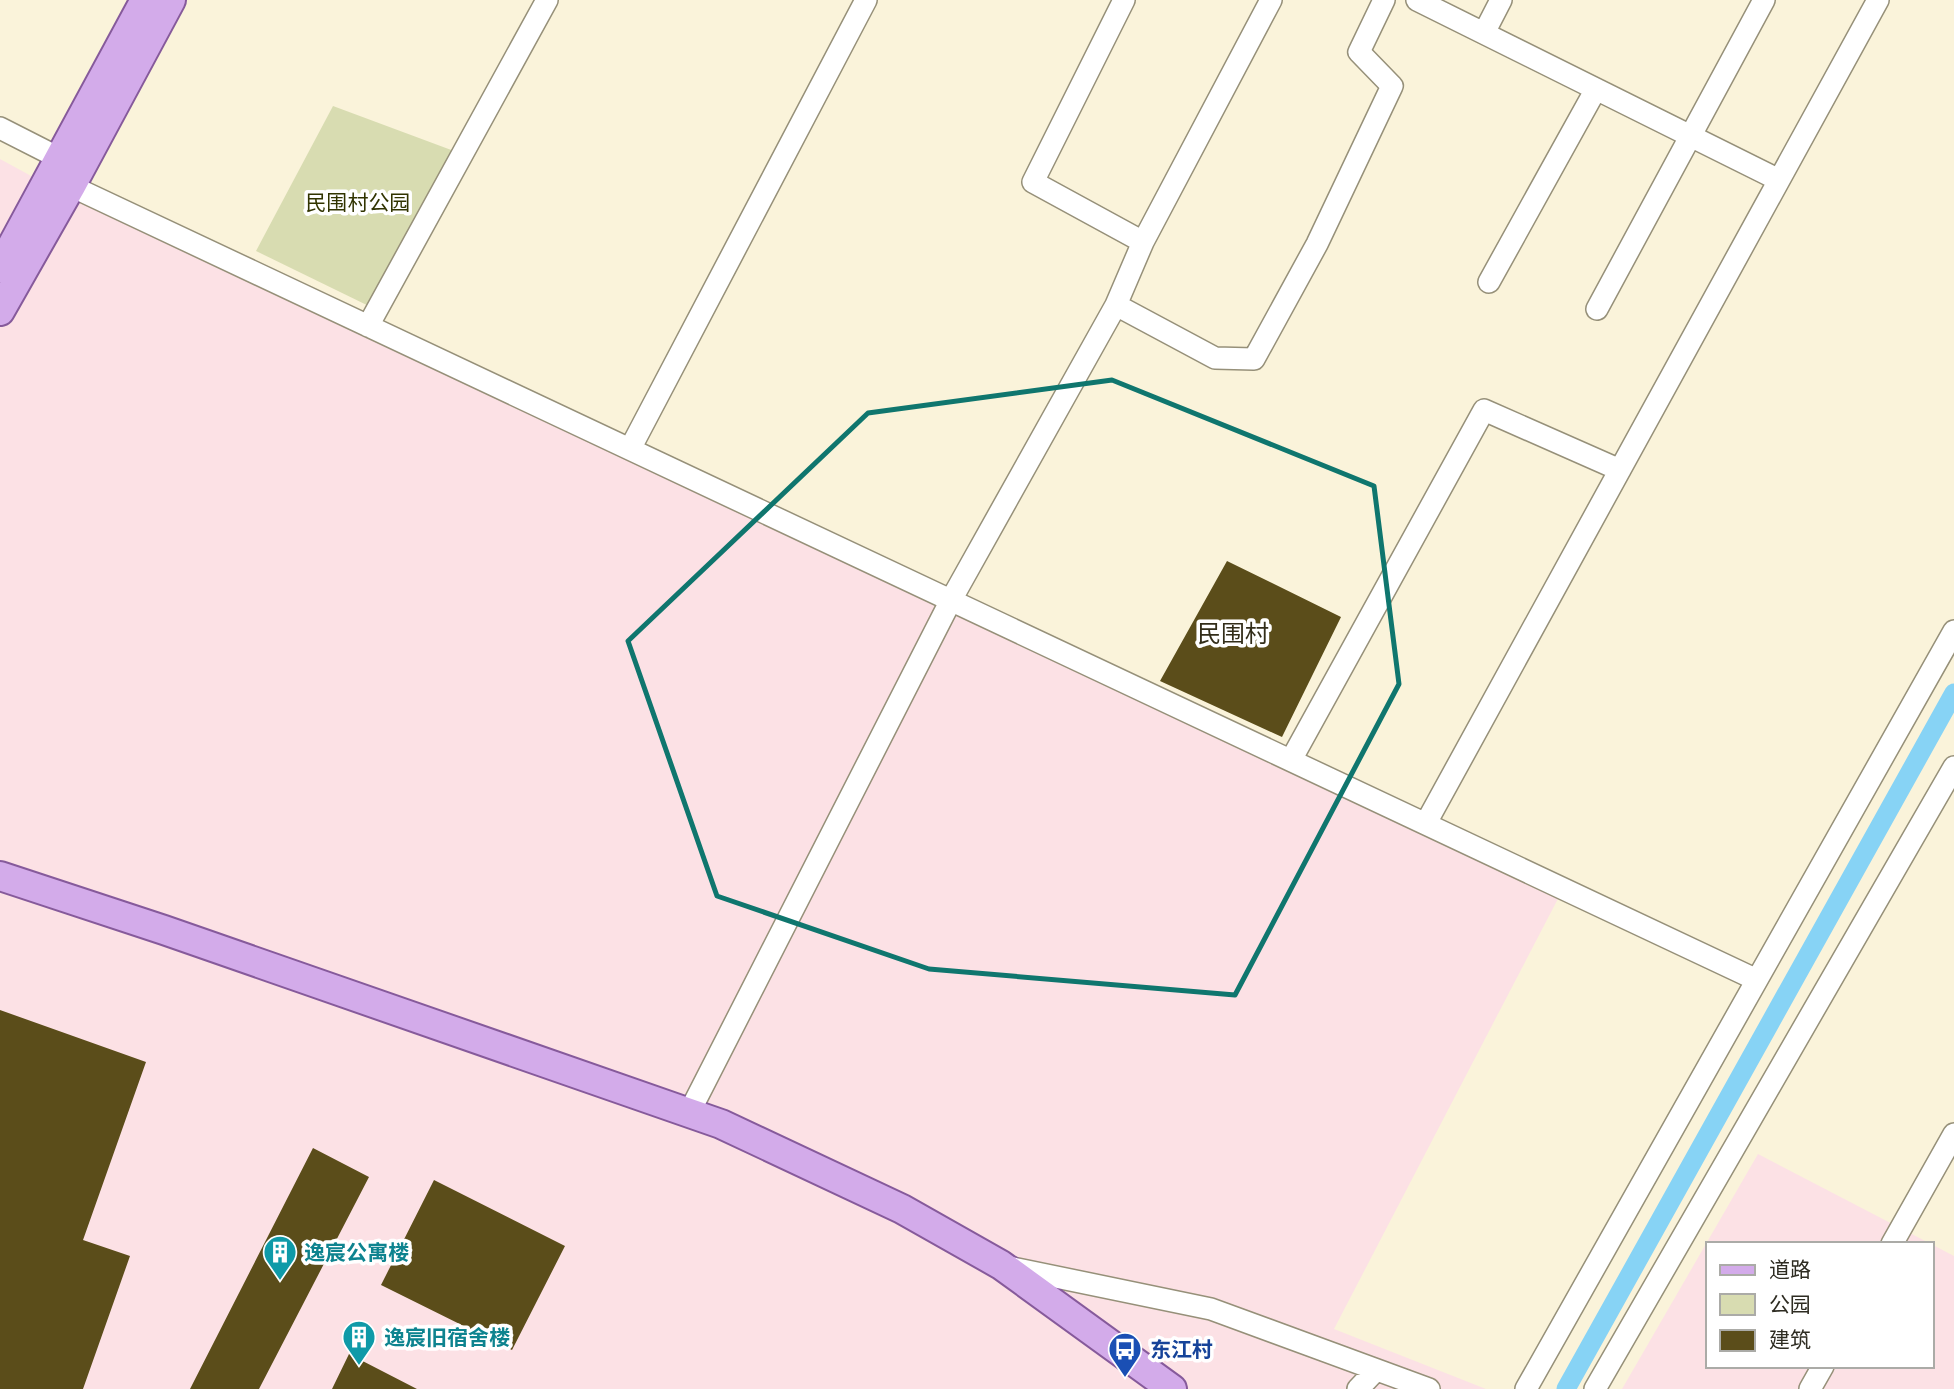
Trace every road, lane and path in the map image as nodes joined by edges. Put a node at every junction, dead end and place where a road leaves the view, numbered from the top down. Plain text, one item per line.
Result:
1 (145, 0) edge
2 (170, 0) edge
3 (547, 0) edge
4 (866, 0) edge
5 (1124, 0) edge
6 (1271, 0) edge
7 (1384, 0) edge
8 (1417, 0) edge
9 (1501, 0) edge
10 (1764, 0) edge
11 (1878, 0) edge
12 (1484, 33) junction
13 (1596, 89) junction
14 (0, 128) edge
15 (1690, 135) junction
16 (59, 158) junction
17 (1779, 180) junction
18 (71, 186) junction
19 (1143, 242) junction
20 (0, 268) edge
21 (1489, 282) dead end
22 (1116, 305) junction
23 (1597, 309) dead end
24 (0, 311) edge
25 (368, 326) junction
26 (630, 449) junction
27 (1620, 470) junction
28 (951, 600) junction
29 (1954, 631) edge
30 (1291, 760) junction
31 (1954, 767) edge
32 (1426, 823) junction
33 (0, 876) edge
34 (0, 895) edge
35 (1757, 980) junction
36 (689, 1113) junction
37 (1954, 1134) edge
38 (1893, 1242) edge
39 (1001, 1265) junction
40 (1822, 1368) edge
41 (1376, 1370) junction
42 (1160, 1389) edge
43 (1172, 1389) edge
44 (1359, 1389) edge
45 (1429, 1389) edge
46 (1526, 1389) edge
47 (1595, 1389) edge
48 (1810, 1389) edge

1 - 16 main road
2 - 18 main road
3 - 25 street
4 - 26 street
5 - 19 street
6 - 19 street
7 - 22 street
8 - 12 street
9 - 12 street
10 - 15 street
11 - 17 street
12 - 13 street
13 - 15 street
13 - 21 street
14 - 16 street
15 - 17 street
15 - 23 street
16 - 20 main road
17 - 27 street
18 - 24 main road
18 - 25 street
19 - 22 street
22 - 28 street
25 - 26 street
26 - 28 street
27 - 30 street
27 - 32 street
28 - 30 street
28 - 36 street
29 - 35 street
30 - 32 street
31 - 47 street
32 - 35 street
33 - 36 main road
34 - 42 main road
35 - 46 street
36 - 39 main road
37 - 38 street
39 - 41 street
39 - 43 main road
40 - 48 street
41 - 44 street
41 - 45 street

